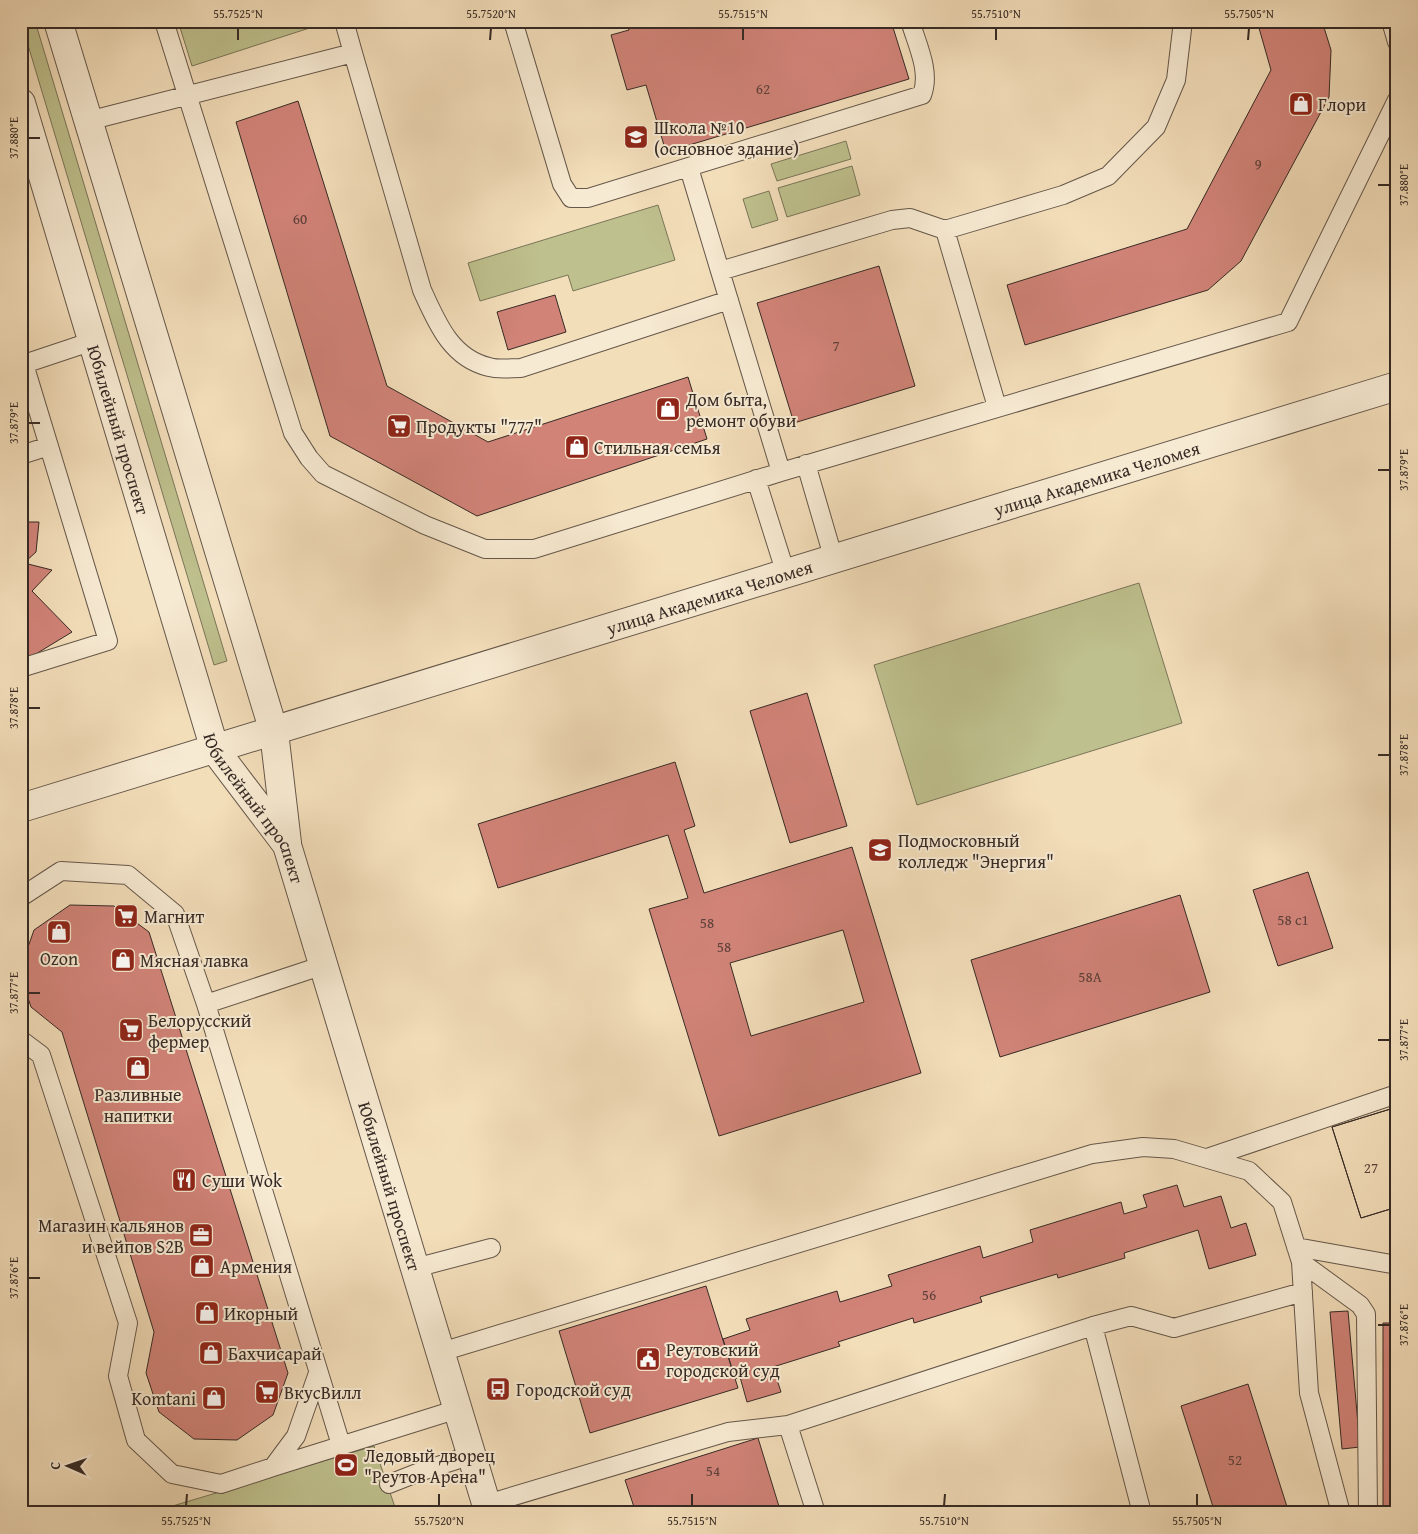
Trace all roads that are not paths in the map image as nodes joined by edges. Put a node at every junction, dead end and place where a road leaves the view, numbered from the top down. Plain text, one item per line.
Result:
1 (58, 21) edge
2 (164, 21) edge
3 (344, 21) edge
4 (513, 21) edge
5 (910, 21) edge
6 (1183, 21) edge
7 (1391, 21) edge
8 (1397, 42) edge
9 (353, 53) junction
10 (188, 96) junction
11 (1397, 100) edge
12 (21, 103) edge
13 (88, 121) junction
14 (689, 168) junction
15 (945, 230) junction
16 (720, 271) junction
17 (729, 300) junction
18 (93, 341) junction
19 (23, 364) edge
20 (1397, 386) edge
21 (997, 407) junction
22 (49, 446) junction
23 (21, 455) edge
24 (806, 464) junction
25 (781, 472) junction
26 (756, 479) junction
27 (834, 560) junction
28 (786, 574) junction
29 (21, 668) edge
30 (274, 732) junction
31 (215, 750) junction
32 (21, 808) edge
33 (287, 845) junction
34 (21, 897) edge
35 (324, 965) junction
36 (206, 1004) junction
37 (21, 1040) edge
38 (1397, 1094) edge
39 (1207, 1158) junction
40 (491, 1248) dead end
41 (1298, 1255) junction
42 (1397, 1265) edge
43 (415, 1268) junction
44 (1302, 1292) junction
45 (1093, 1326) junction
46 (441, 1352) junction
47 (318, 1373) junction
48 (458, 1409) junction
49 (788, 1425) junction
50 (341, 1445) junction
51 (472, 1455) junction
52 (273, 1466) junction
53 (389, 1484) dead end
54 (488, 1508) edge
55 (816, 1513) edge
56 (1142, 1513) edge
57 (1341, 1513) edge
58 (1368, 1513) edge

1 - 13 street
2 - 10 lane
3 - 9 lane
4 - 14 lane
5 - 14 lane
6 - 15 lane
7 - 8 lane
9 - 10 lane
9 - 17 lane
10 - 13 lane
10 - 26 lane
11 - 21 lane
12 - 18 street, Юбилейный проспект
13 - 30 street
14 - 16 lane
15 - 16 lane
15 - 21 lane
16 - 17 lane
17 - 25 lane
18 - 19 lane
18 - 31 street, Юбилейный проспект
19 - 22 lane
20 - 27 street, улица Академика Челомея
21 - 24 lane
22 - 23 lane
22 - 29 lane
24 - 25 lane
24 - 27 lane
25 - 26 lane
26 - 28 lane
27 - 28 street, улица Академика Челомея
28 - 30 street, улица Академика Челомея
30 - 31 street, улица Академика Челомея
30 - 33 street
31 - 32 street, улица Академика Челомея
31 - 33 street, Юбилейный проспект
33 - 35 street, Юбилейный проспект
34 - 36 lane
35 - 36 lane
35 - 43 street, Юбилейный проспект
36 - 47 lane
37 - 52 lane
38 - 39 lane
39 - 41 lane
39 - 46 lane
40 - 43 lane
41 - 42 lane
41 - 44 lane
41 - 58 lane
43 - 46 street, Юбилейный проспект
44 - 45 lane
44 - 57 lane
45 - 49 lane
45 - 56 lane
46 - 48 street, Юбилейный проспект
47 - 50 lane
47 - 52 lane
48 - 50 lane
48 - 51 street, Юбилейный проспект
49 - 54 lane
49 - 55 lane
50 - 52 lane
51 - 53 lane
51 - 54 street, Юбилейный проспект

